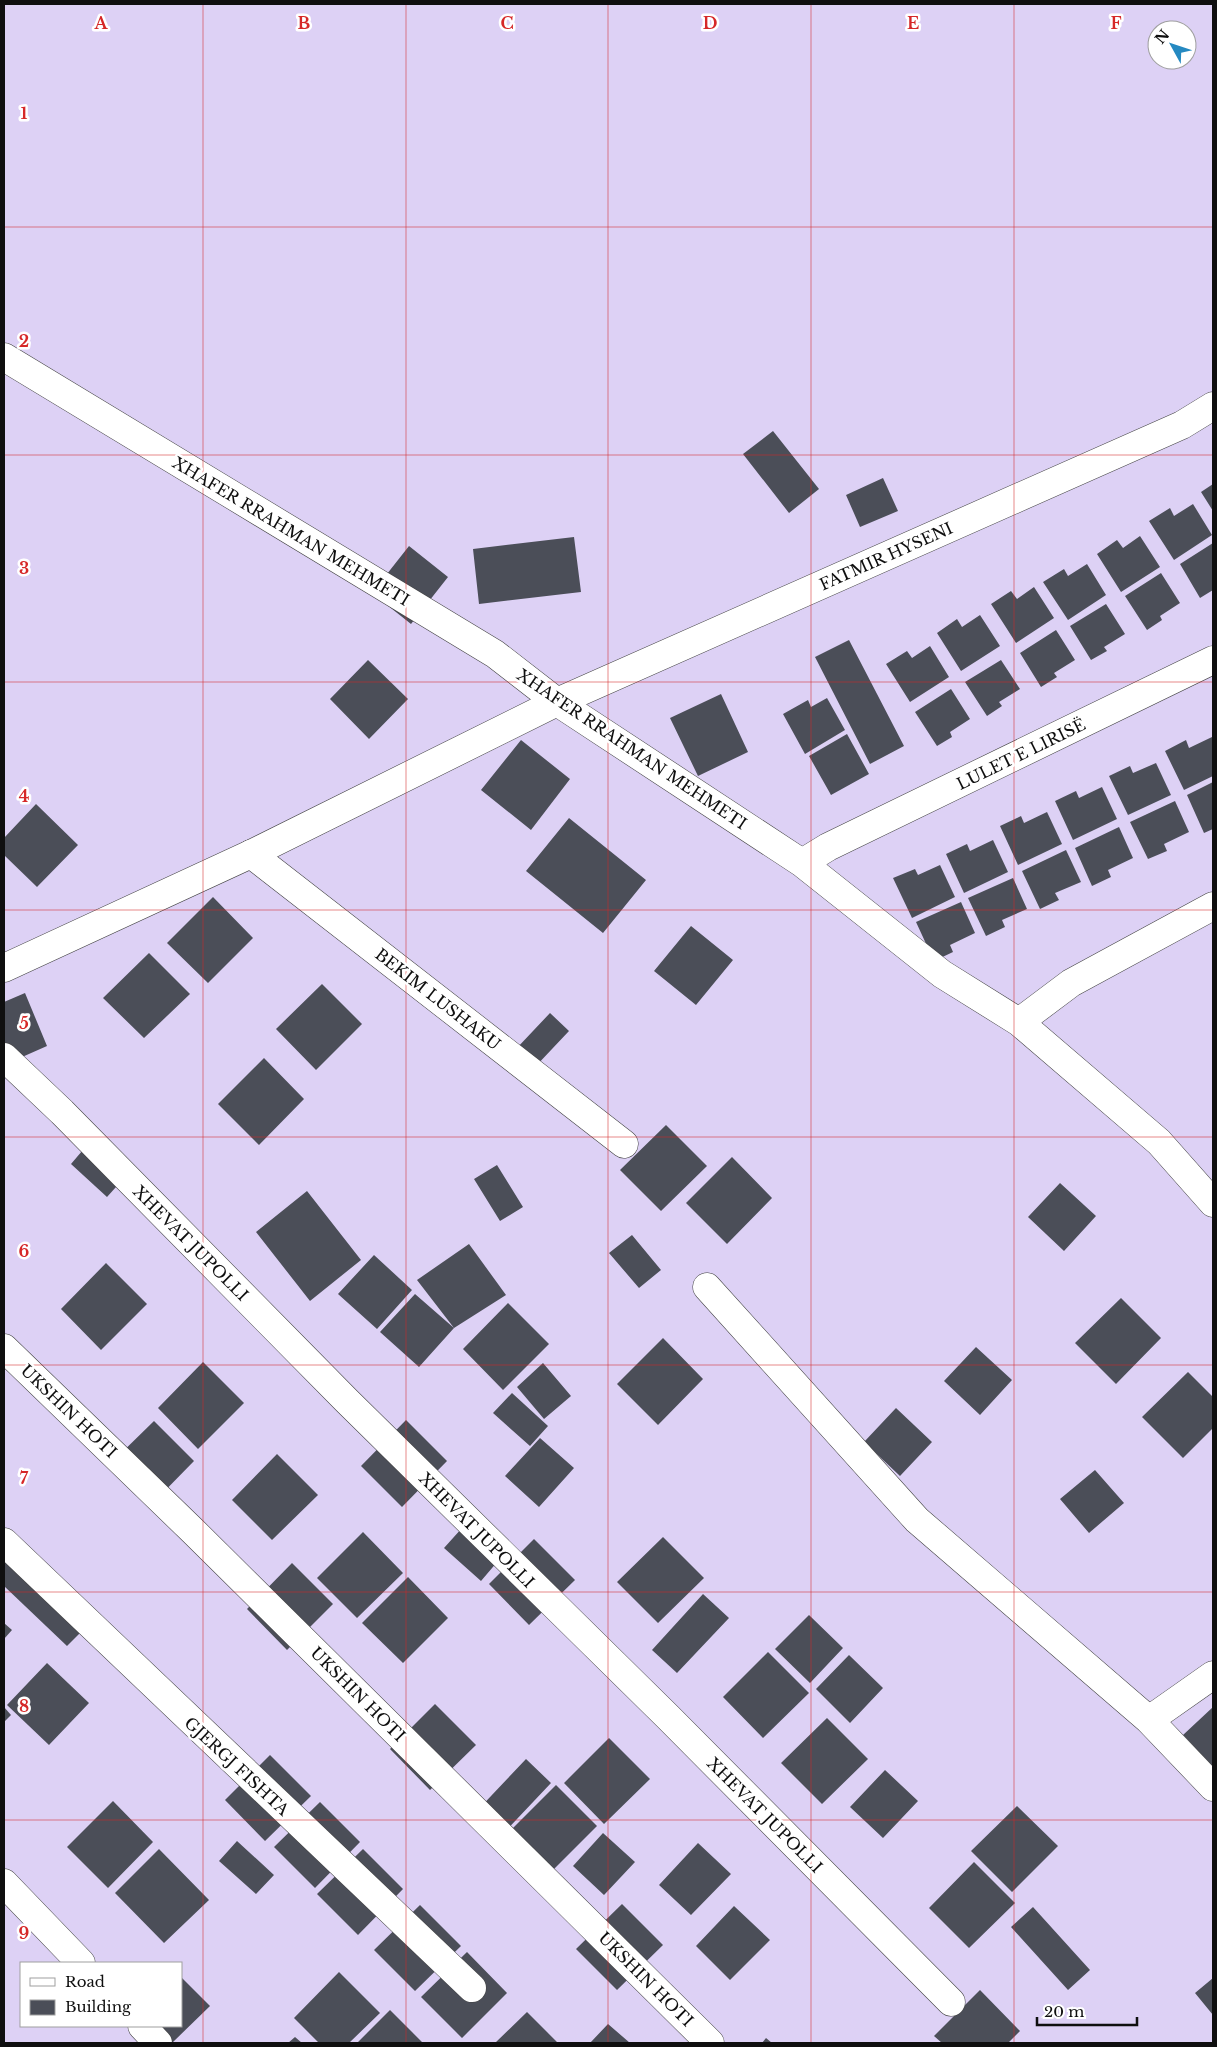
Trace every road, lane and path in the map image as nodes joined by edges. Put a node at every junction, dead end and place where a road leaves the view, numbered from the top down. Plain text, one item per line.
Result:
1 (4, 357) edge
2 (1213, 406) edge
3 (1213, 660) edge
4 (557, 702) junction
5 (251, 854) junction
6 (802, 863) junction
7 (1213, 906) edge
8 (4, 968) edge
9 (1019, 1022) junction
10 (4, 1057) edge
11 (624, 1144) dead end
12 (1213, 1203) edge
13 (707, 1287) dead end
14 (4, 1348) edge
15 (4, 1542) edge
16 (1213, 1675) edge
17 (1149, 1720) junction
18 (1213, 1786) edge
19 (4, 1884) edge
20 (80, 1962) edge
21 (472, 1988) dead end
22 (951, 2002) dead end
23 (143, 2027) edge
24 (158, 2043) edge
25 (710, 2043) edge

1 - 4 street, XHAFER RRAHMAN MEHMETI
2 - 4 street, FATMIR HYSENI
3 - 6 street, LULET E LIRISË
4 - 5 street
4 - 6 street, XHAFER RRAHMAN MEHMETI
5 - 8 street
5 - 11 street, BEKIM LUSHAKU
6 - 9 street, XHAFER RRAHMAN MEHMETI
7 - 9 street
9 - 12 street, XHAFER RRAHMAN MEHMETI
10 - 22 street, XHEVAT JUPOLLI
13 - 17 street
14 - 25 street, UKSHIN HOTI
15 - 21 street, GJERGJ FISHTA
16 - 17 street
17 - 18 street
19 - 20 street
23 - 24 street

